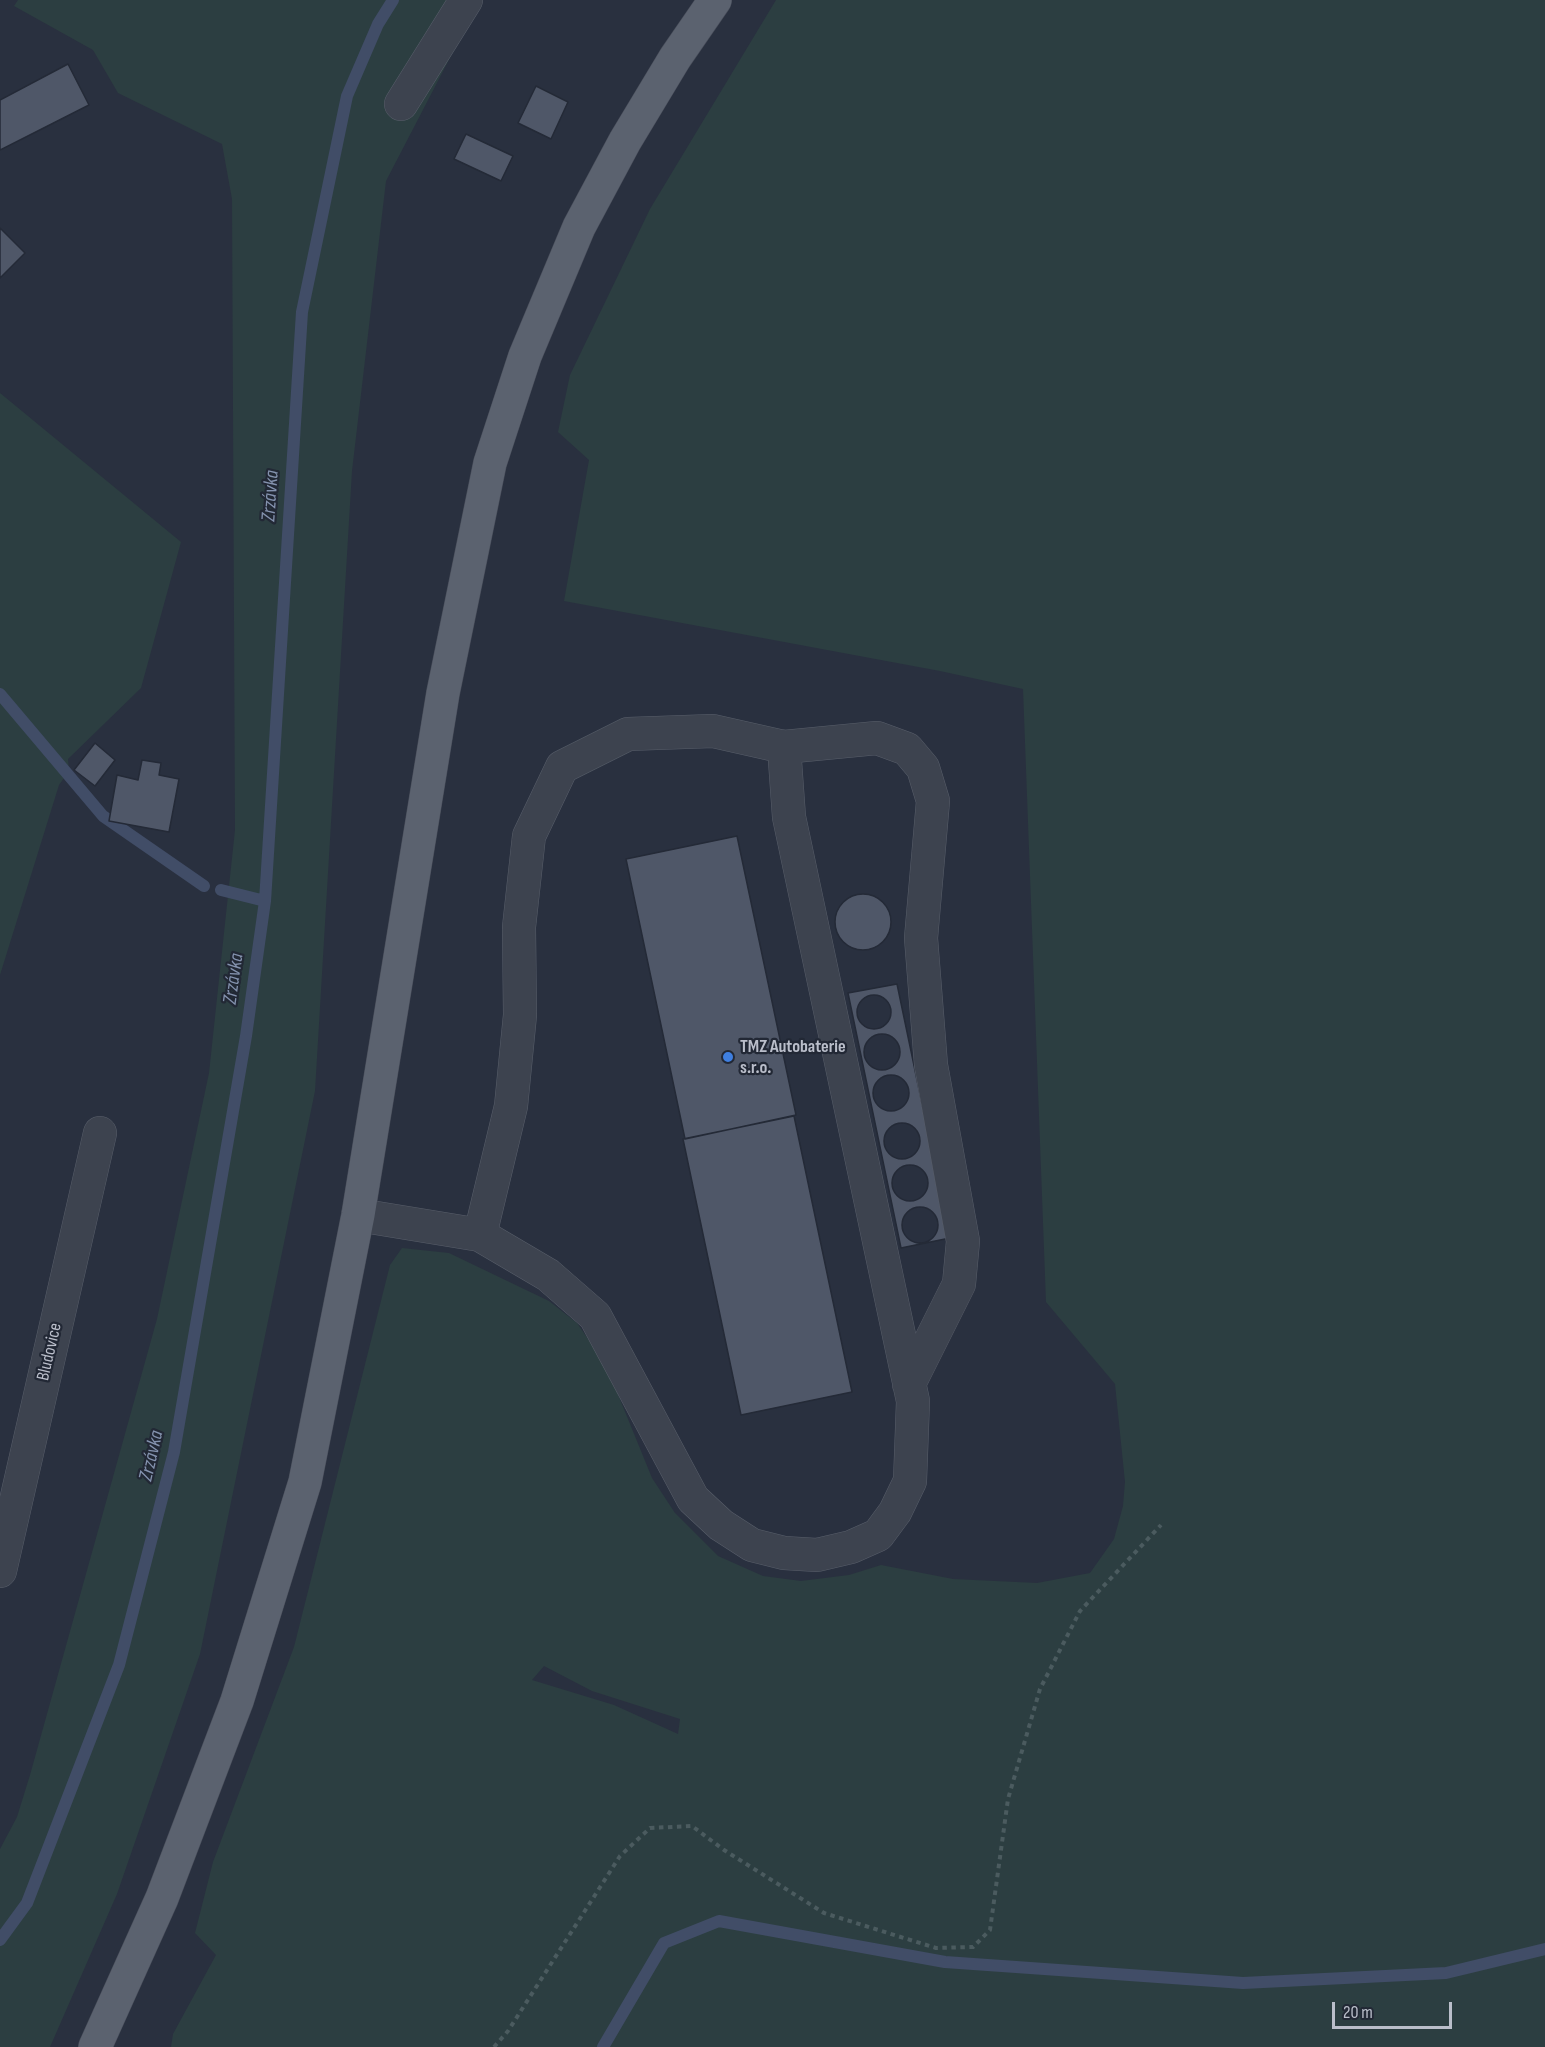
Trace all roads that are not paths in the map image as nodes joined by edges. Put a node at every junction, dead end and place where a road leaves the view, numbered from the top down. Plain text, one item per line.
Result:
1 (466, 0) edge
2 (716, 0) edge
3 (401, 104) dead end
4 (784, 747) junction
5 (100, 1133) dead end
6 (358, 1215) junction
7 (480, 1235) junction
8 (909, 1384) junction
9 (0, 1571) edge
10 (95, 2047) edge

1 - 3 street
2 - 6 main road
4 - 7 street
4 - 8 street
4 - 8 street
5 - 9 street, Bludovice
6 - 7 street
6 - 10 main road
7 - 8 street

